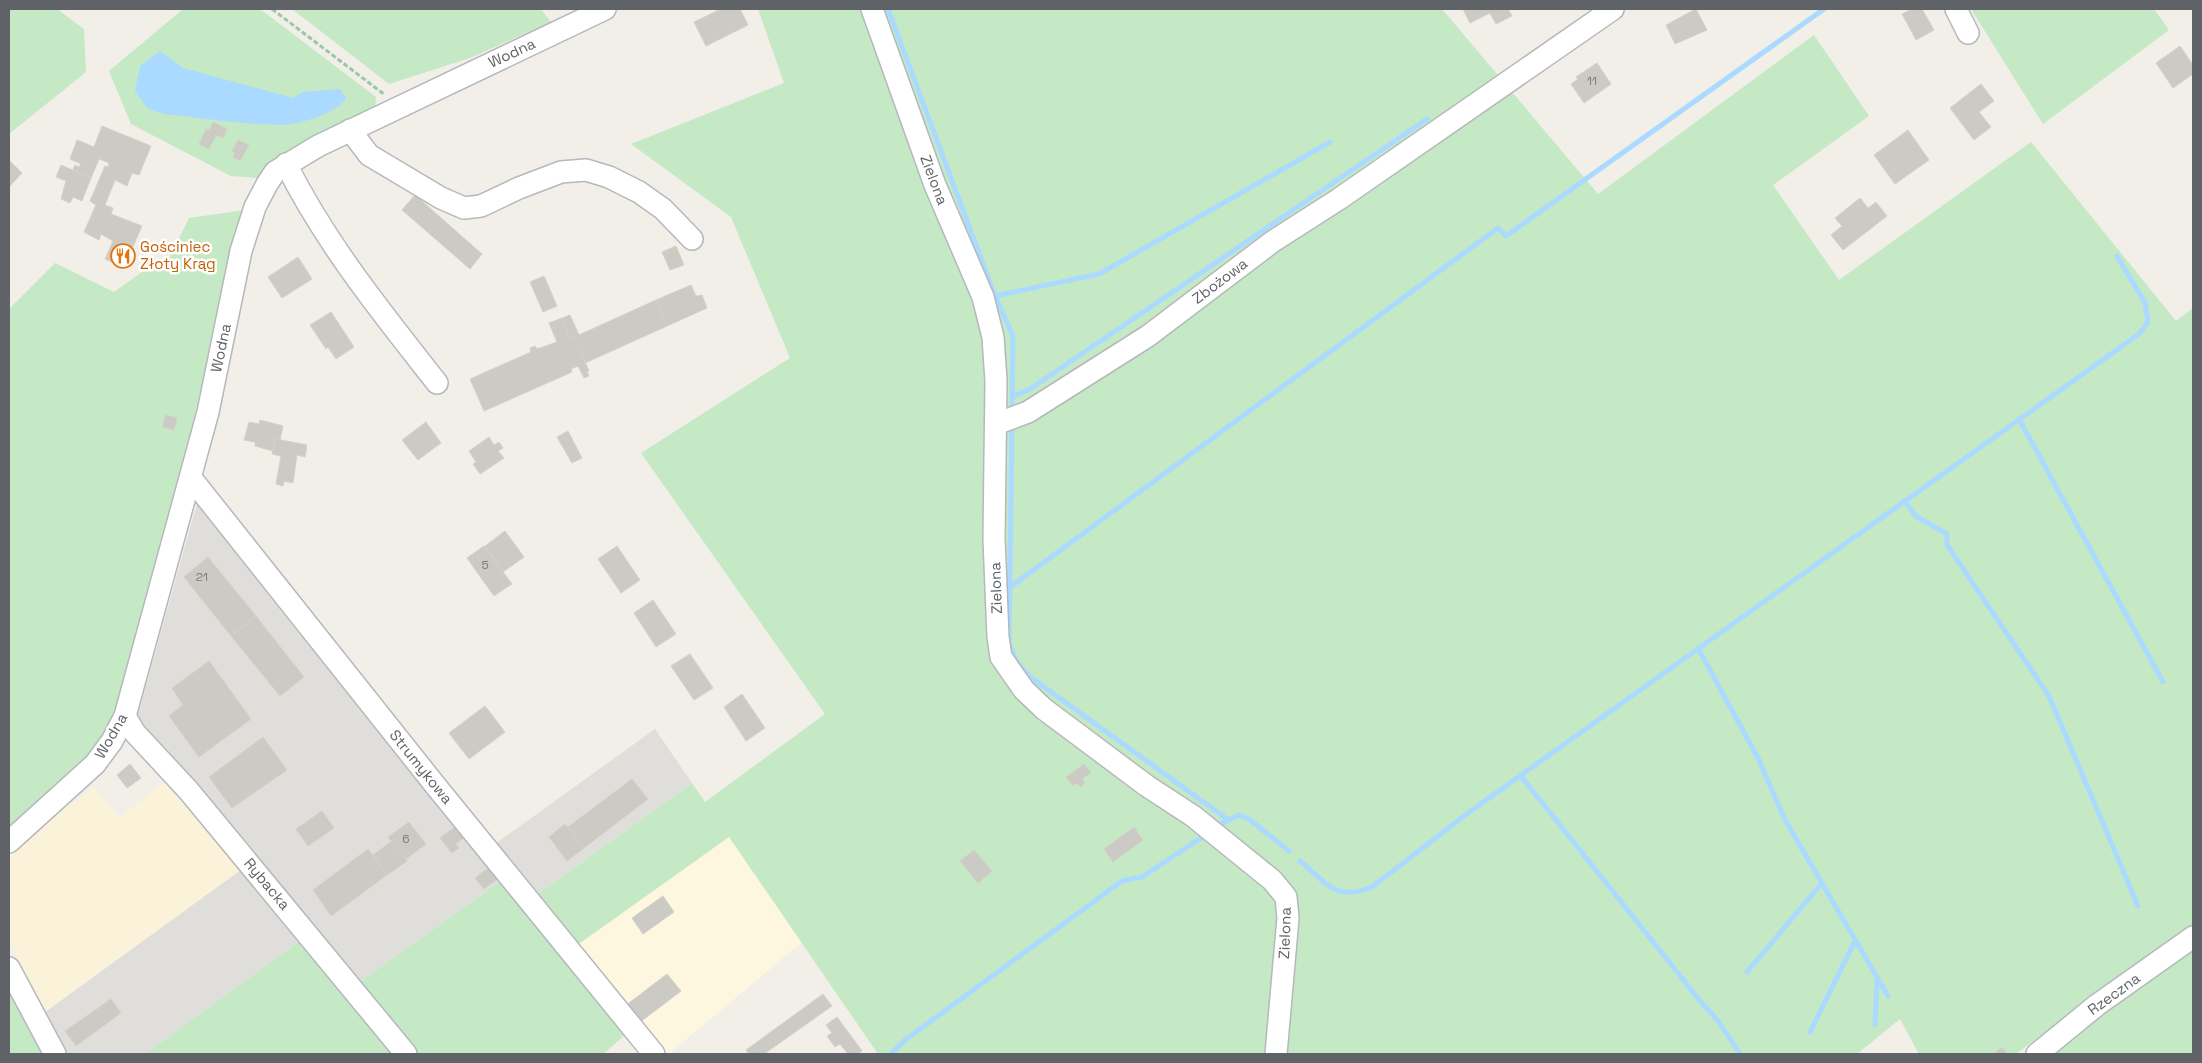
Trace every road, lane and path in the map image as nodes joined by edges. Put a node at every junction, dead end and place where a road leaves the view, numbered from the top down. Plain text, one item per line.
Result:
1 (272, 9) edge
2 (606, 9) edge
3 (872, 9) edge
4 (1613, 9) edge
5 (1956, 9) edge
6 (1968, 33) dead end
7 (400, 106) junction
8 (350, 130) junction
9 (286, 164) junction
10 (692, 239) dead end
11 (437, 383) dead end
12 (996, 424) junction
13 (190, 478) junction
14 (125, 716) junction
15 (9, 842) edge
16 (2193, 937) edge
17 (9, 968) edge
18 (55, 1054) edge
19 (406, 1054) edge
20 (654, 1054) edge
21 (1276, 1054) edge
22 (2037, 1054) edge

1 - 7 path
2 - 7 street, Wodna
3 - 12 street, Zielona
4 - 12 street, Zbożowa
5 - 6 street
7 - 8 street, Wodna
8 - 9 street, Wodna
8 - 10 street
9 - 11 street
9 - 13 street, Wodna
12 - 21 street, Zielona
13 - 14 street, Wodna
13 - 20 street, Strumykowa
14 - 15 street, Wodna
14 - 19 street, Rybacka
16 - 22 street, Rzeczna
17 - 18 street

